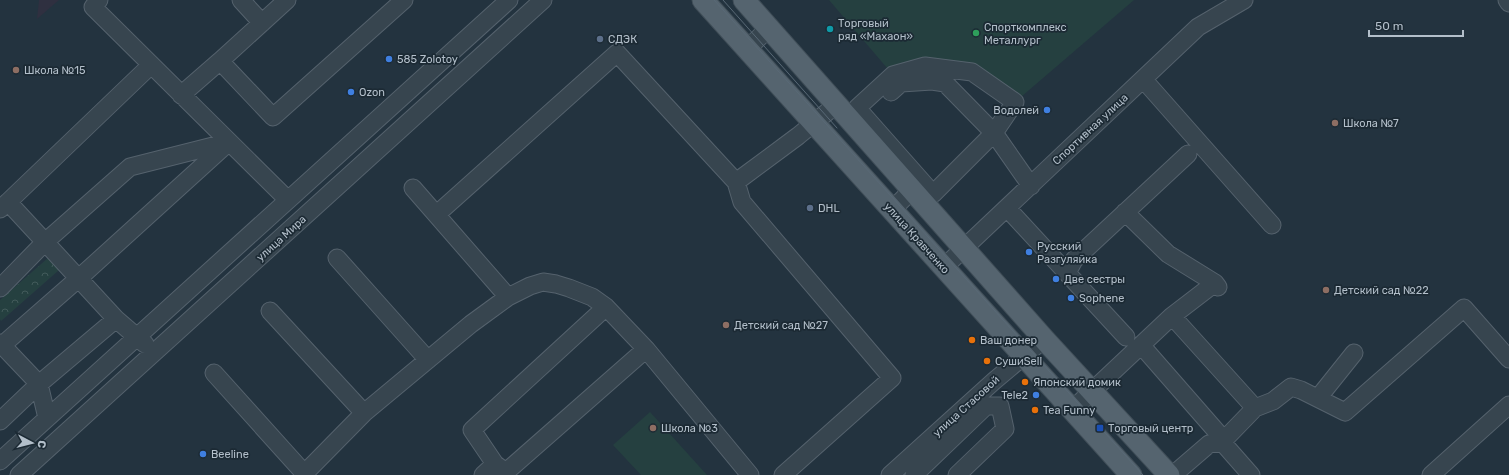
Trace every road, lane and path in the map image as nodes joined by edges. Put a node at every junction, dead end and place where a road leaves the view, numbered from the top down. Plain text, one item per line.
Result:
1 (100, 0) edge
2 (241, 0) edge
3 (287, 0) edge
4 (404, 0) edge
5 (509, 0) edge
6 (544, 0) edge
7 (703, 0) edge
8 (744, 0) edge
9 (1244, 0) edge
10 (1506, 0) edge
11 (1509, 3) edge
12 (262, 23) junction
13 (769, 28) junction
14 (747, 49) junction
15 (220, 61) junction
16 (151, 65) junction
17 (1143, 79) junction
18 (181, 95) junction
19 (886, 96) dead end
20 (836, 104) junction
21 (814, 123) junction
22 (994, 133) junction
23 (229, 142) junction
24 (1188, 154) dead end
25 (736, 182) junction
26 (1031, 186) junction
27 (413, 188) dead end
28 (912, 190) junction
29 (288, 200) junction
30 (4, 206) edge
31 (1007, 208) junction
32 (892, 210) junction
33 (1125, 212) junction
34 (437, 214) junction
35 (1272, 225) dead end
36 (45, 242) junction
37 (964, 249) junction
38 (337, 258) dead end
39 (943, 268) junction
40 (1067, 273) junction
41 (79, 278) junction
42 (0, 288) edge
43 (508, 297) junction
44 (606, 307) junction
45 (270, 311) dead end
46 (1172, 316) junction
47 (116, 320) junction
48 (1126, 337) dead end
49 (138, 338) junction
50 (1044, 339) junction
51 (1, 345) edge
52 (1141, 345) junction
53 (646, 348) junction
54 (155, 352) junction
55 (1354, 353) dead end
56 (1023, 356) junction
57 (1509, 359) edge
58 (428, 360) junction
59 (214, 373) dead end
60 (39, 384) junction
61 (1092, 391) junction
62 (1318, 398) junction
63 (1509, 405) edge
64 (1255, 408) junction
65 (1072, 410) junction
66 (364, 413) junction
67 (47, 418) junction
68 (0, 421) edge
69 (1223, 441) junction
70 (1, 458) edge
71 (489, 470) edge
72 (304, 474) edge
73 (19, 475) edge
74 (750, 475) edge
75 (783, 475) edge
76 (890, 475) edge
77 (914, 475) edge
78 (957, 475) edge
79 (1131, 475) edge
80 (1169, 475) edge
81 (1173, 475) edge
82 (1251, 475) edge
83 (1431, 475) edge

1 - 16 street
2 - 12 street
3 - 12 street
4 - 15 street
5 - 29 street
6 - 54 street, улица Мира
7 - 14 main road, улица Кравченко
8 - 13 main road
9 - 17 street, Спортивная улица
10 - 11 street
12 - 15 street
13 - 14 street
13 - 20 main road
14 - 21 main road, улица Кравченко
15 - 18 street
16 - 18 street
16 - 30 street
17 - 26 street, Спортивная улица
17 - 35 street
18 - 23 street
19 - 22 street
20 - 21 street
20 - 28 main road
21 - 25 street
21 - 32 main road, улица Кравченко
22 - 22 street
22 - 26 street
23 - 29 street
23 - 36 street
23 - 41 street
24 - 33 street
25 - 34 street
25 - 75 street
26 - 31 street, Спортивная улица
27 - 34 street
28 - 32 street
28 - 37 main road
29 - 49 street
30 - 36 street
31 - 37 street, Спортивная улица
31 - 40 street
32 - 39 main road, улица Кравченко
33 - 40 street
33 - 46 street
34 - 43 street
36 - 41 street
36 - 42 street
37 - 39 street, Спортивная улица
37 - 50 main road
38 - 58 street
39 - 56 main road, улица Кравченко
40 - 48 street
41 - 47 street
41 - 51 street
43 - 44 street
43 - 58 street
44 - 53 street
44 - 71 street
45 - 66 street
46 - 52 street
46 - 64 street
47 - 49 street
47 - 60 street
49 - 54 street
49 - 67 street
50 - 56 street, улица Стасовой
50 - 61 main road
51 - 60 street
52 - 61 street
52 - 69 street
53 - 71 street
53 - 74 street
54 - 73 street, улица Мира
55 - 62 street
56 - 65 main road, улица Кравченко
56 - 76 street, улица Стасовой
57 - 62 street
58 - 66 street
59 - 72 street
60 - 67 street
60 - 68 street
61 - 65 street
61 - 80 main road
62 - 64 street
63 - 83 street
64 - 69 street
65 - 79 main road, улица Кравченко
66 - 72 street
67 - 70 street
69 - 81 street
69 - 82 street
77 - 78 street

